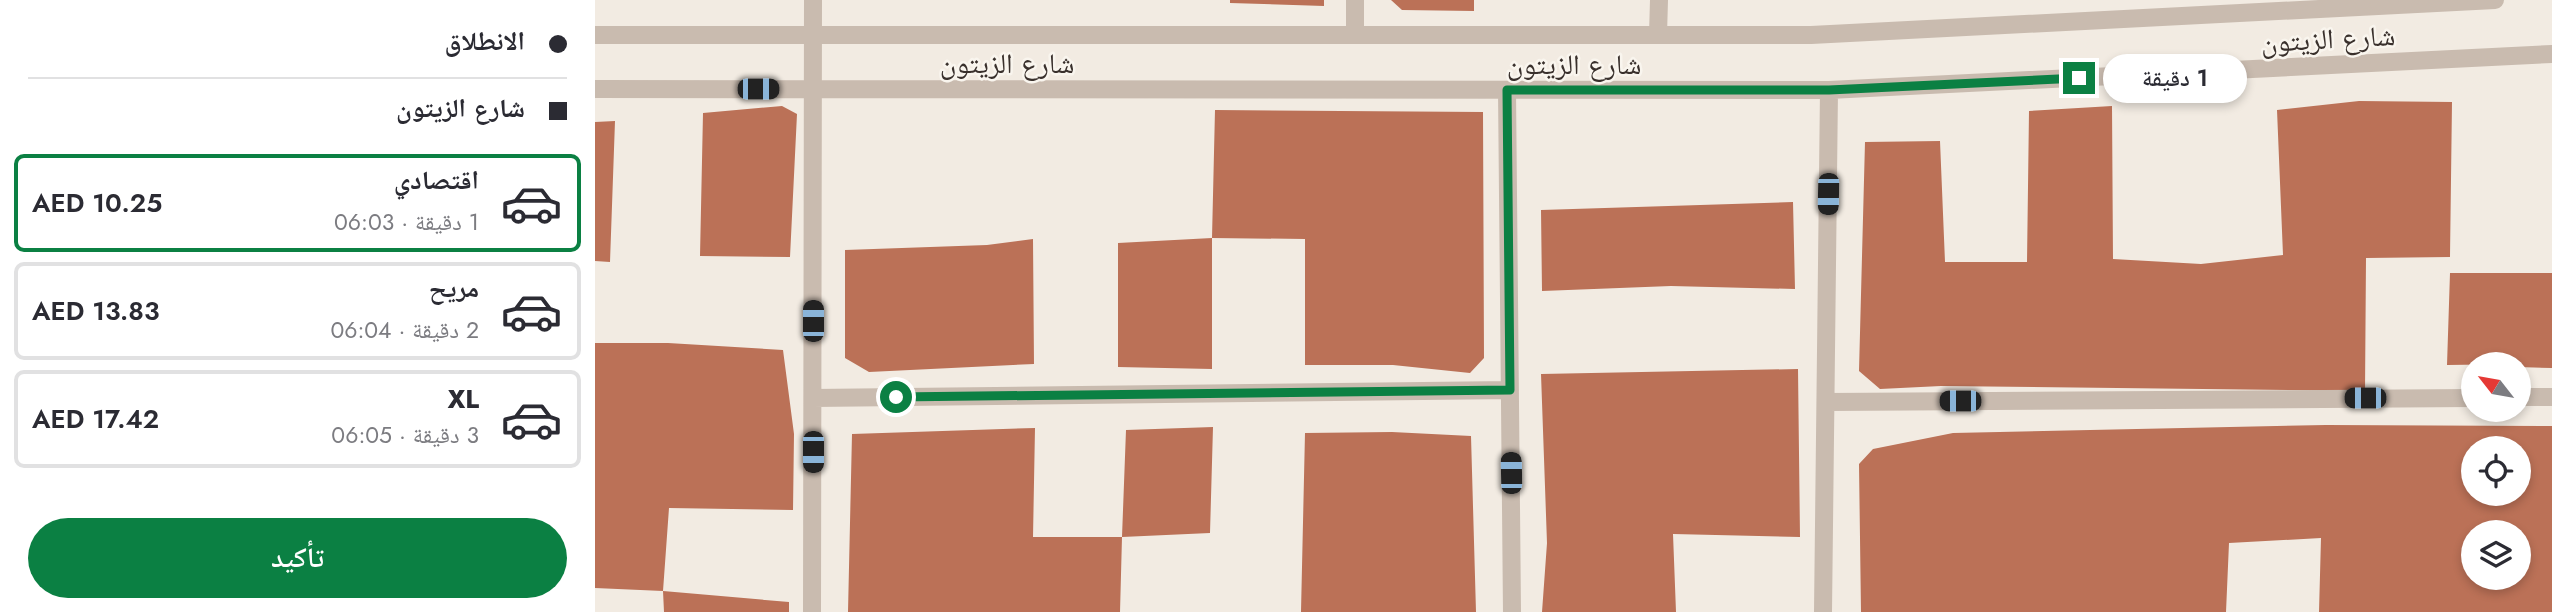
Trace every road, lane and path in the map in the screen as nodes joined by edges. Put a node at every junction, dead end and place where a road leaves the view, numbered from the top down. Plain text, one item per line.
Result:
1 (813, 0) edge
2 (1355, 0) edge
3 (1659, 0) edge
4 (2495, 0) edge
5 (813, 34) junction
6 (595, 35) edge
7 (1355, 35) junction
8 (1658, 35) junction
9 (2552, 54) edge
10 (595, 89) edge
11 (813, 89) junction
12 (1507, 90) junction
13 (1829, 90) junction
14 (1510, 390) junction
15 (2531, 397) edge
16 (2552, 397) edge
17 (813, 398) junction
18 (2461, 398) edge
19 (1826, 402) junction
20 (812, 612) edge
21 (1512, 612) edge
22 (1823, 612) edge

1 - 5 street
2 - 7 street
3 - 8 street
4 - 8 street, شارع الزيتون
5 - 6 street, شارع الزيتون
5 - 7 street, شارع الزيتون
5 - 11 street
7 - 8 street, شارع الزيتون
9 - 13 street, شارع الزيتون
10 - 11 street, شارع الزيتون
11 - 12 street, شارع الزيتون
11 - 17 street
12 - 13 street, شارع الزيتون
12 - 14 street
13 - 19 street
14 - 17 street
14 - 21 street
15 - 16 street
17 - 20 street
18 - 19 street
19 - 22 street

